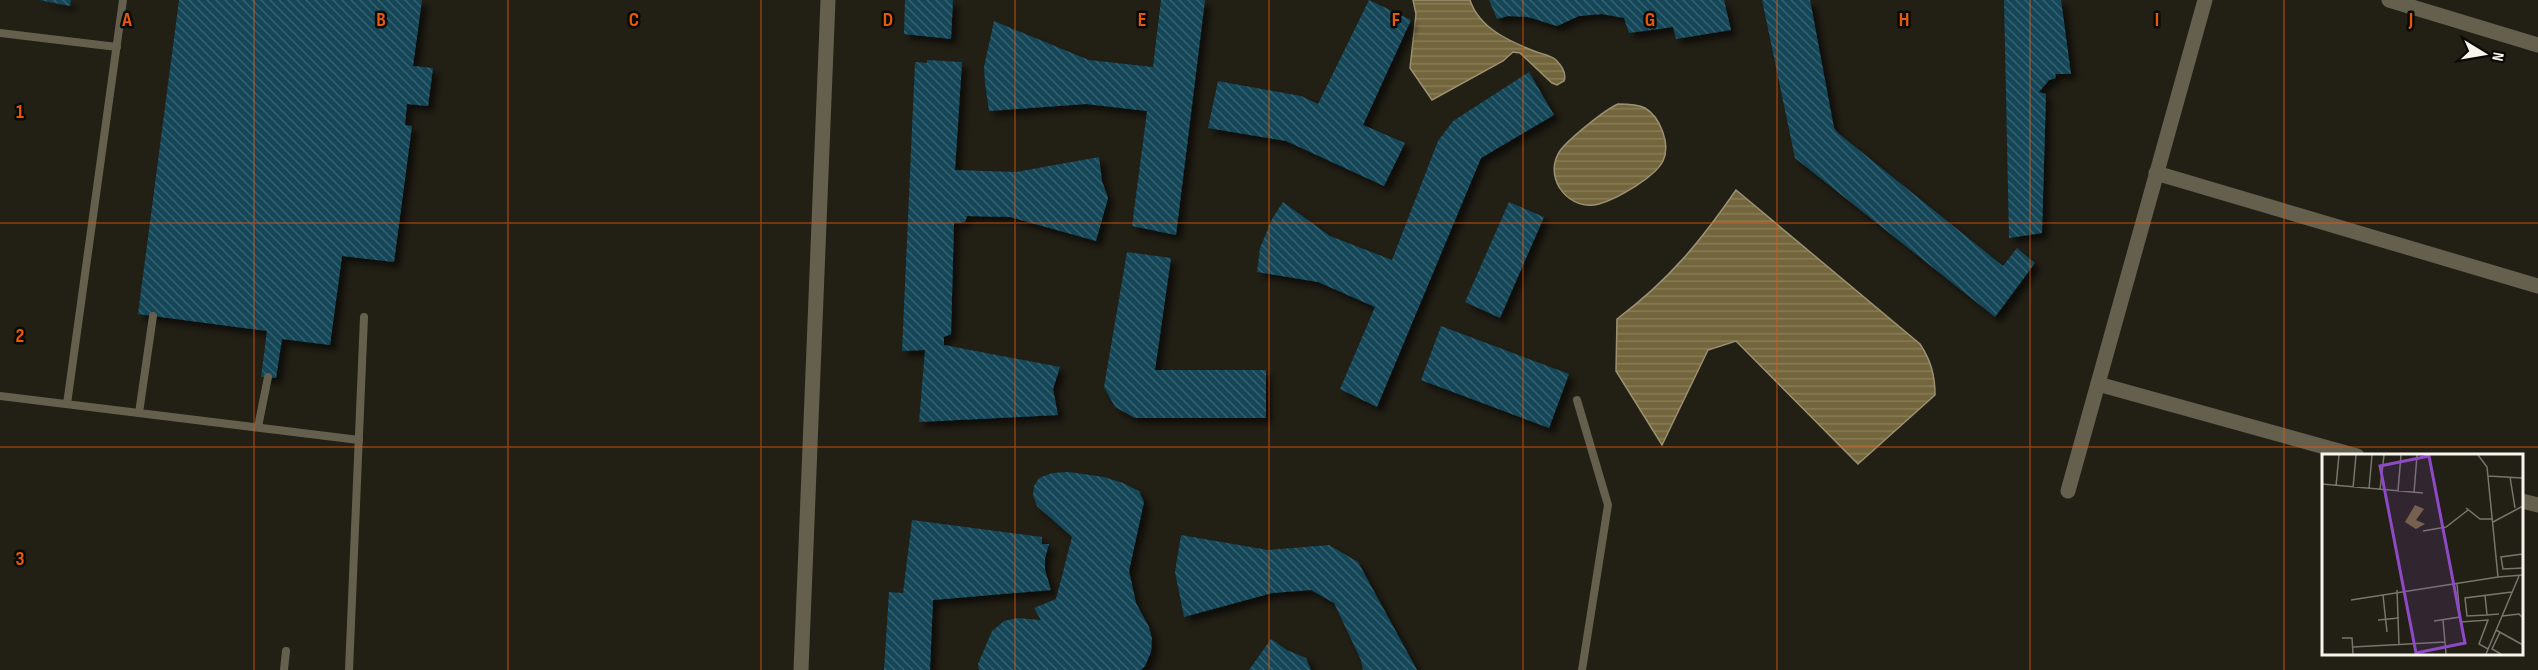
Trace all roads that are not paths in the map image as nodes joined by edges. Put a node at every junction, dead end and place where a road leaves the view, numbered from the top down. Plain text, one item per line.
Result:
1 (123, 0) edge
2 (828, 0) edge
3 (2205, 0) edge
4 (2389, 0) edge
5 (0, 33) edge
6 (2538, 45) edge
7 (117, 47) junction
8 (2156, 173) junction
9 (2538, 286) edge
10 (153, 316) dead end
11 (364, 317) dead end
12 (268, 377) dead end
13 (2098, 384) junction
14 (0, 396) edge
15 (1577, 400) dead end
16 (67, 404) junction
17 (139, 413) junction
18 (258, 427) junction
19 (359, 441) junction
20 (2350, 454) edge
21 (2068, 491) dead end
22 (2523, 501) edge
23 (2538, 505) edge
24 (286, 651) dead end
25 (284, 670) edge
26 (350, 670) edge
27 (801, 670) edge
28 (1582, 670) edge

1 - 7 lane
2 - 27 street
3 - 8 street
4 - 6 street
5 - 7 lane
7 - 16 lane
8 - 9 street
8 - 13 street
10 - 17 lane
11 - 19 lane
12 - 18 lane
13 - 20 street
13 - 21 street
14 - 16 lane
15 - 28 lane
16 - 17 lane
17 - 18 lane
18 - 19 lane
19 - 26 lane
22 - 23 street
24 - 25 lane

